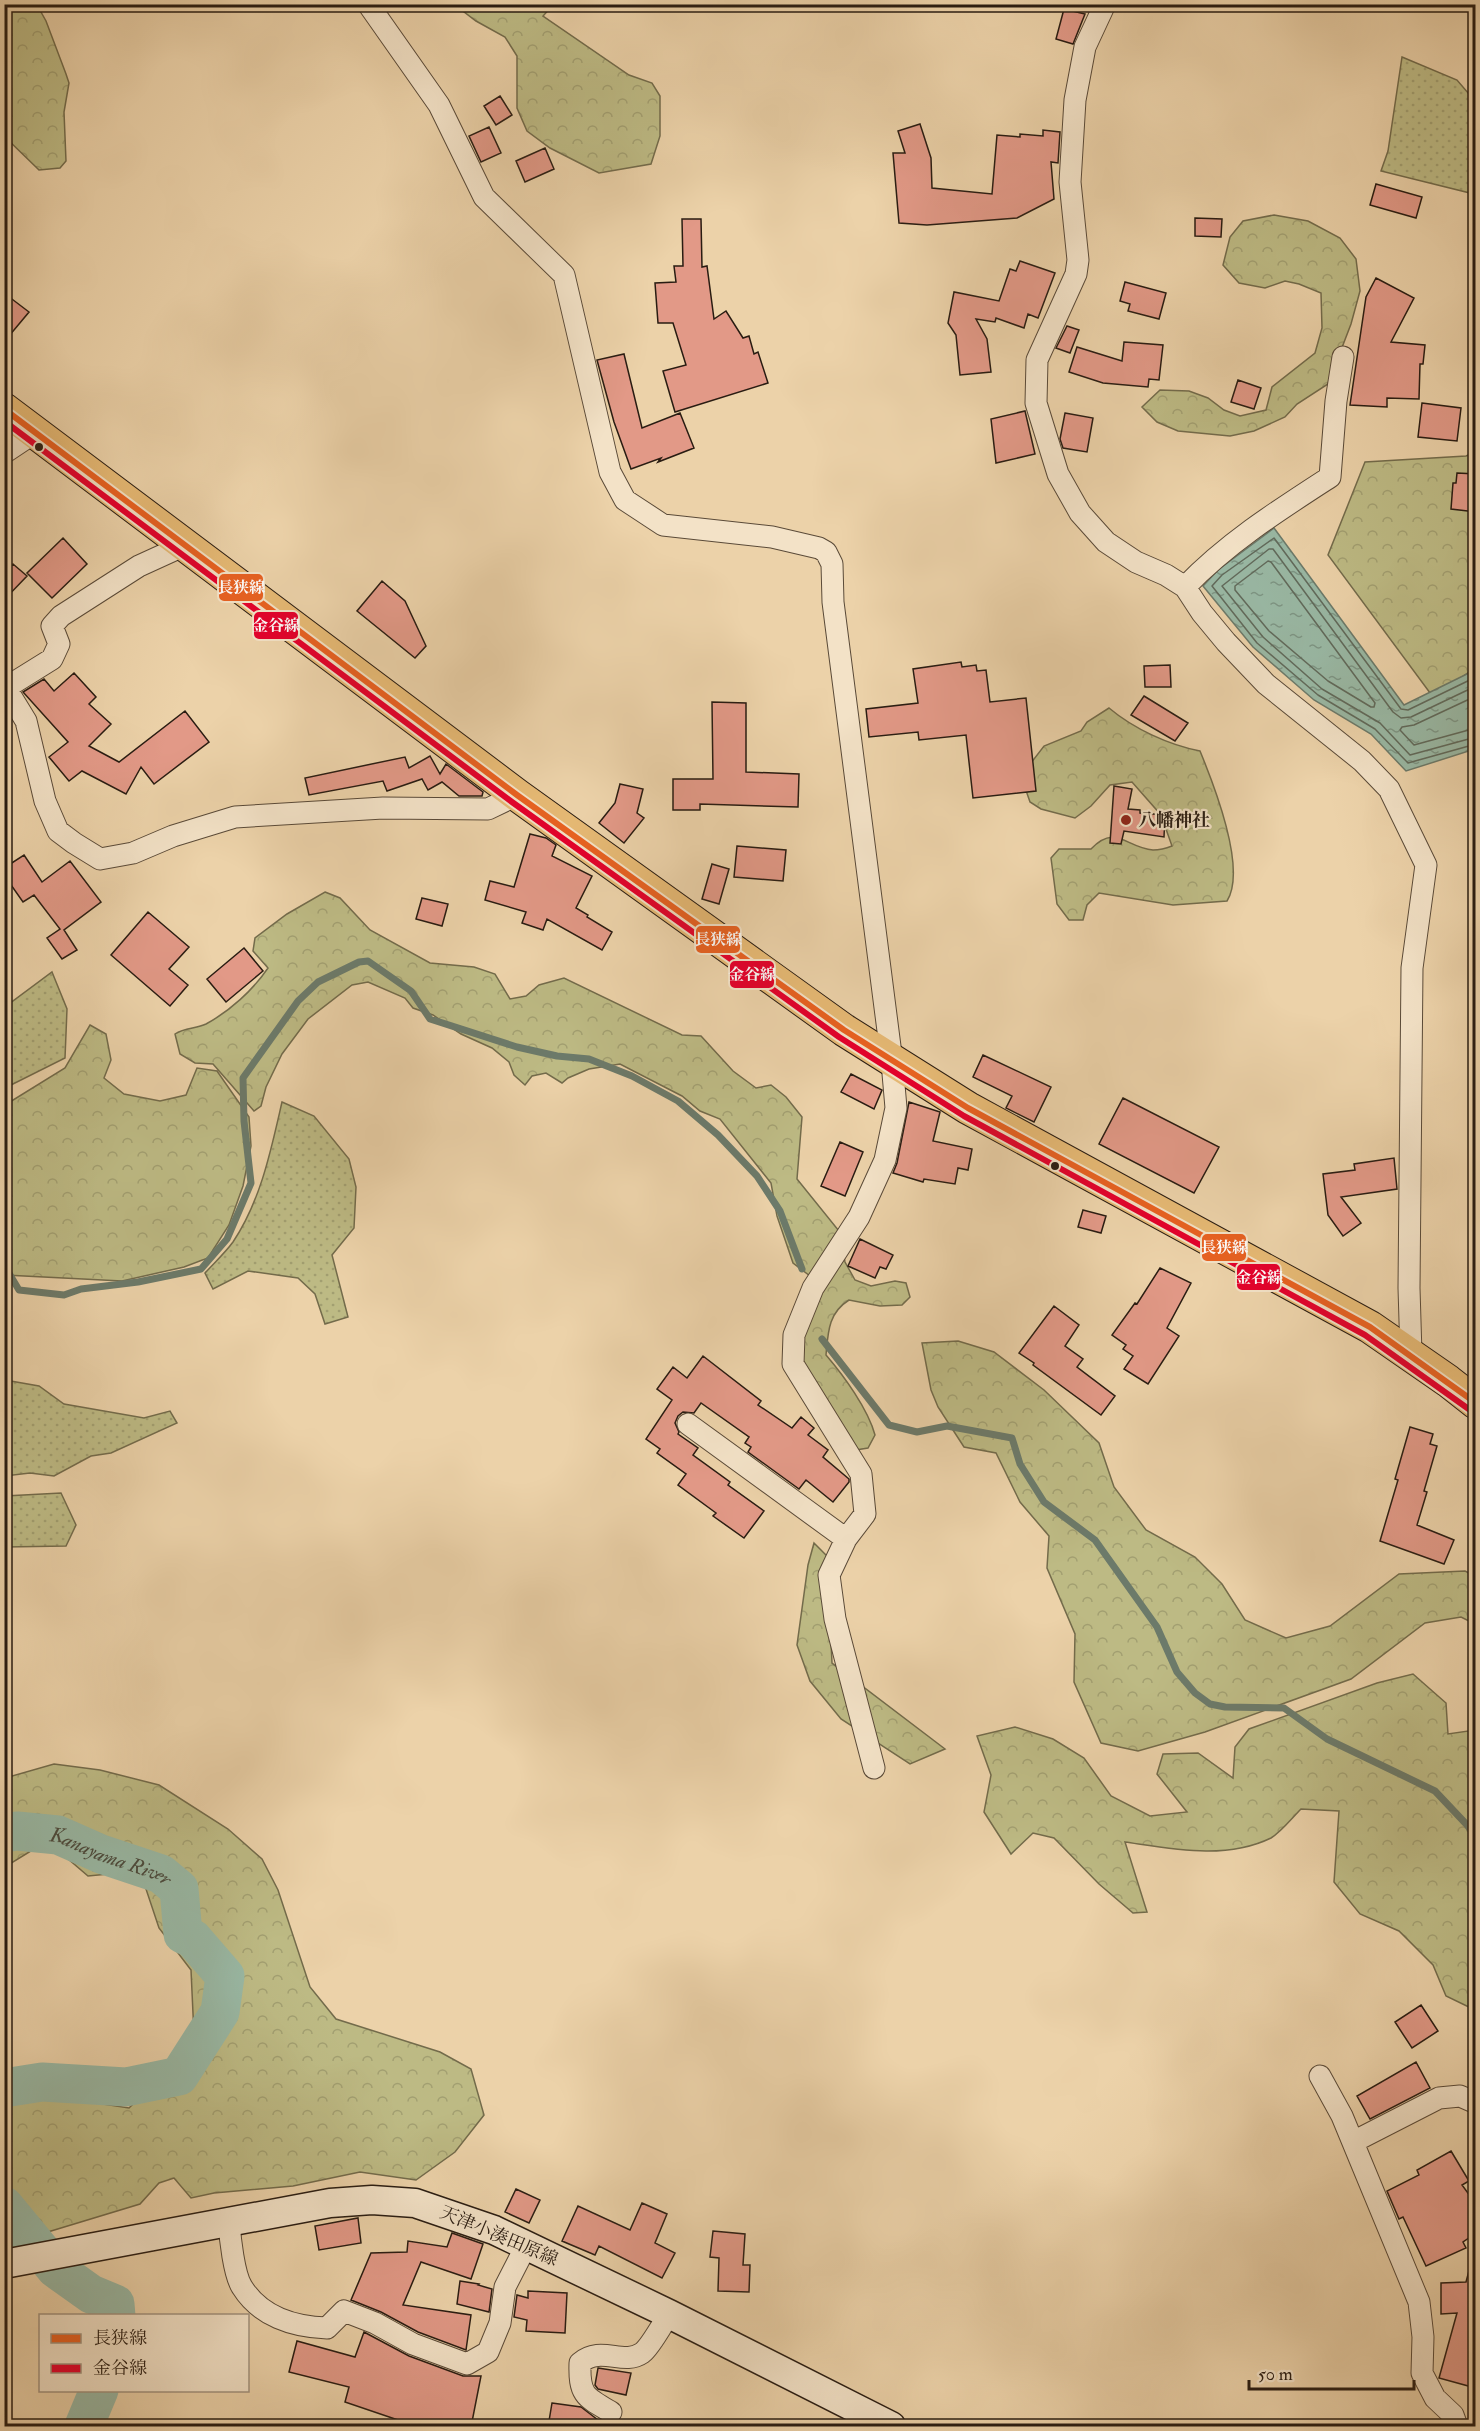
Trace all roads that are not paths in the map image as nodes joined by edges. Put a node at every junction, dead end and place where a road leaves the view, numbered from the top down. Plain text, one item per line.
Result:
1 (368, 4) edge
2 (1105, 4) edge
3 (1343, 357) dead end
4 (4, 410) edge
5 (34, 433) junction
6 (4, 453) edge
7 (184, 545) junction
8 (1185, 587) junction
9 (6, 686) edge
10 (517, 795) junction
11 (892, 1062) junction
12 (1411, 1354) junction
13 (1476, 1403) edge
14 (688, 1424) dead end
15 (846, 1539) junction
16 (873, 1768) dead end
17 (1320, 2076) dead end
18 (1476, 2103) edge
19 (1353, 2142) junction
20 (229, 2222) junction
21 (526, 2246) junction
22 (8, 2263) edge
23 (669, 2314) junction
24 (612, 2412) dead end
25 (891, 2427) edge
26 (1457, 2427) edge

1 - 11 street
2 - 8 street
3 - 8 street
4 - 5 main road
5 - 6 street
5 - 7 main road
7 - 9 street
7 - 10 main road
8 - 12 street
9 - 10 street
10 - 11 main road
11 - 12 main road
11 - 15 street
12 - 13 main road
14 - 15 street
15 - 16 street
17 - 19 street
18 - 19 street
19 - 26 street
20 - 21 main road, 天津小湊田原線
20 - 21 street
20 - 22 main road, 天津小湊田原線
21 - 23 main road, 天津小湊田原線
23 - 24 street
23 - 25 main road, 天津小湊田原線

